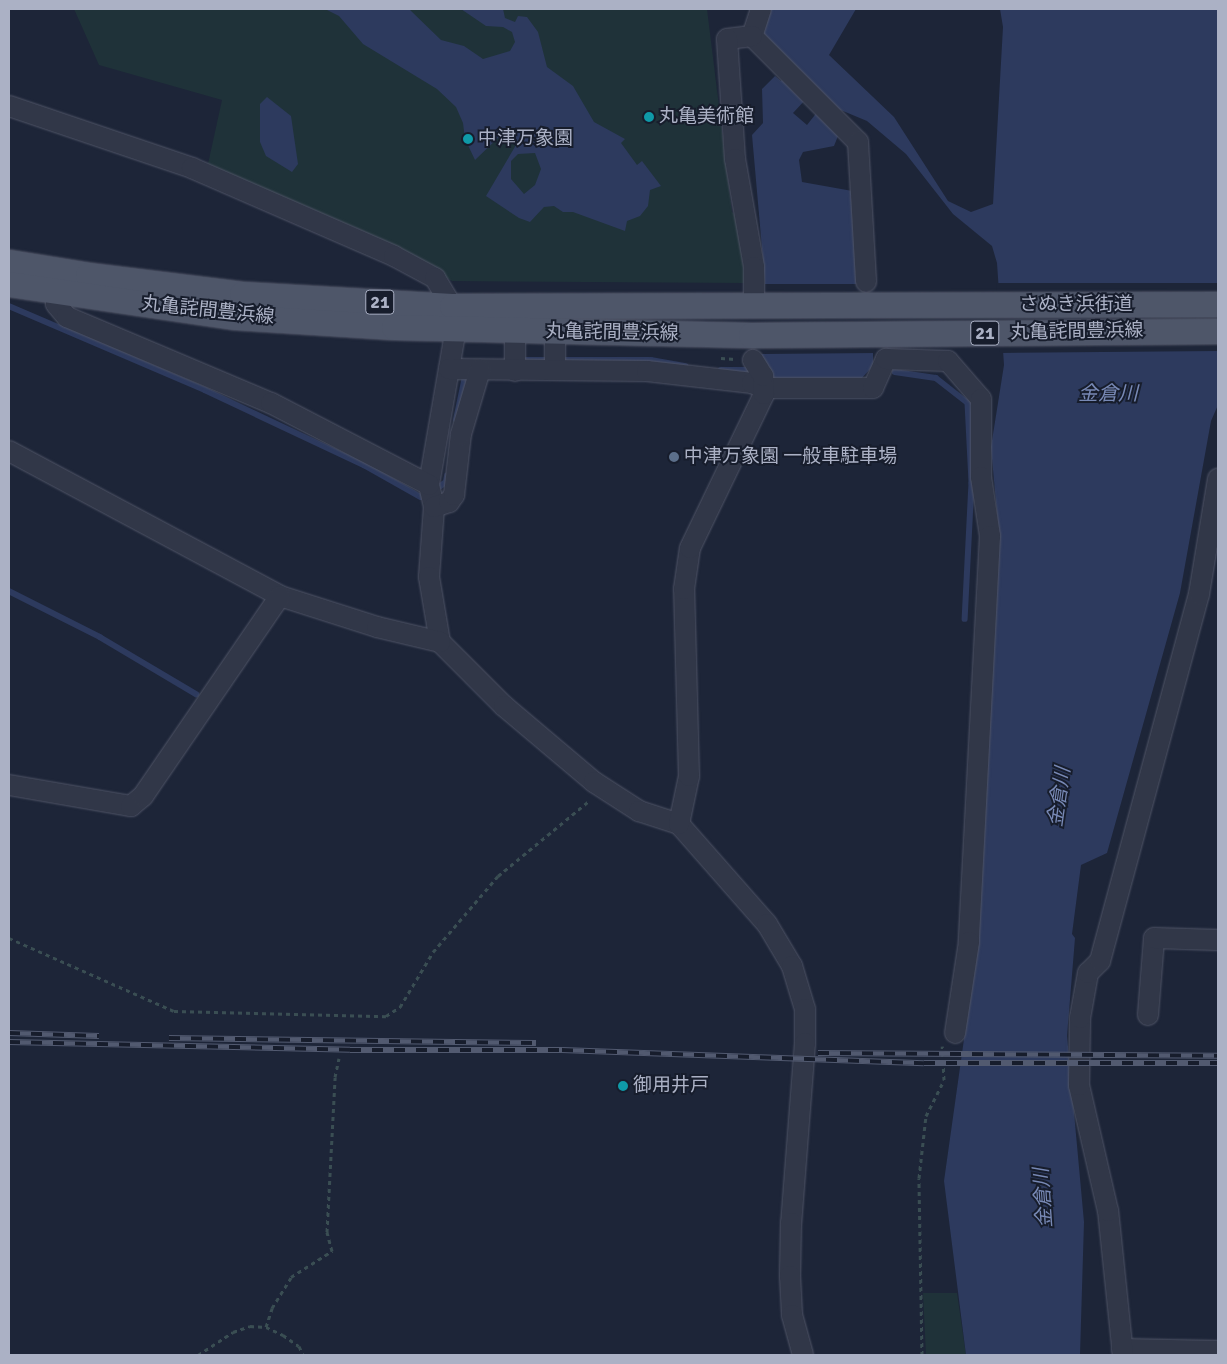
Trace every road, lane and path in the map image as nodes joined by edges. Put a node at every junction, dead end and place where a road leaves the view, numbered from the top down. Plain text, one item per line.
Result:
1 (761, 9) edge
2 (752, 36) junction
3 (9, 106) edge
4 (9, 262) edge
5 (866, 282) dead end
6 (62, 283) junction
7 (9, 284) edge
8 (1218, 304) edge
9 (754, 307) junction
10 (454, 317) junction
11 (1218, 331) edge
12 (515, 354) junction
13 (554, 355) junction
14 (466, 369) junction
15 (760, 372) junction
16 (9, 451) edge
17 (1218, 479) edge
18 (431, 494) junction
19 (280, 596) junction
20 (440, 642) junction
21 (9, 785) edge
22 (606, 789) junction
23 (679, 824) junction
24 (9, 938) edge
25 (1218, 940) edge
26 (1148, 1015) dead end
27 (948, 1037) joint
28 (339, 1058) dead end
29 (266, 1327) junction
30 (1218, 1351) edge
31 (1122, 1352) edge
32 (198, 1355) edge
33 (304, 1355) edge
34 (803, 1355) edge
35 (922, 1355) edge

1 - 2 street
2 - 5 street
2 - 9 street
3 - 10 street
4 - 6 main road, 丸亀詫間豊浜線 / 21
6 - 7 main road, 丸亀詫間豊浜線 / 21
6 - 10 main road, 丸亀詫間豊浜線 / 21
6 - 18 street
8 - 9 main road, さぬき浜街道 / 21
9 - 10 main road, 丸亀詫間豊浜線 / 21
10 - 12 main road, 丸亀詫間豊浜線 / 21
10 - 14 street
11 - 13 main road, 丸亀詫間豊浜線 / 21
12 - 13 main road, 丸亀詫間豊浜線 / 21
12 - 13 street
12 - 14 street
13 - 15 street
14 - 18 street
14 - 18 street
15 - 23 street
15 - 27 street
16 - 19 street
17 - 31 street
18 - 20 street
19 - 20 street
19 - 21 street
20 - 22 street
22 - 23 street
22 - 24 path
23 - 34 street
25 - 26 street
27 - 35 path
28 - 29 path
29 - 32 path
29 - 33 path
30 - 31 street

